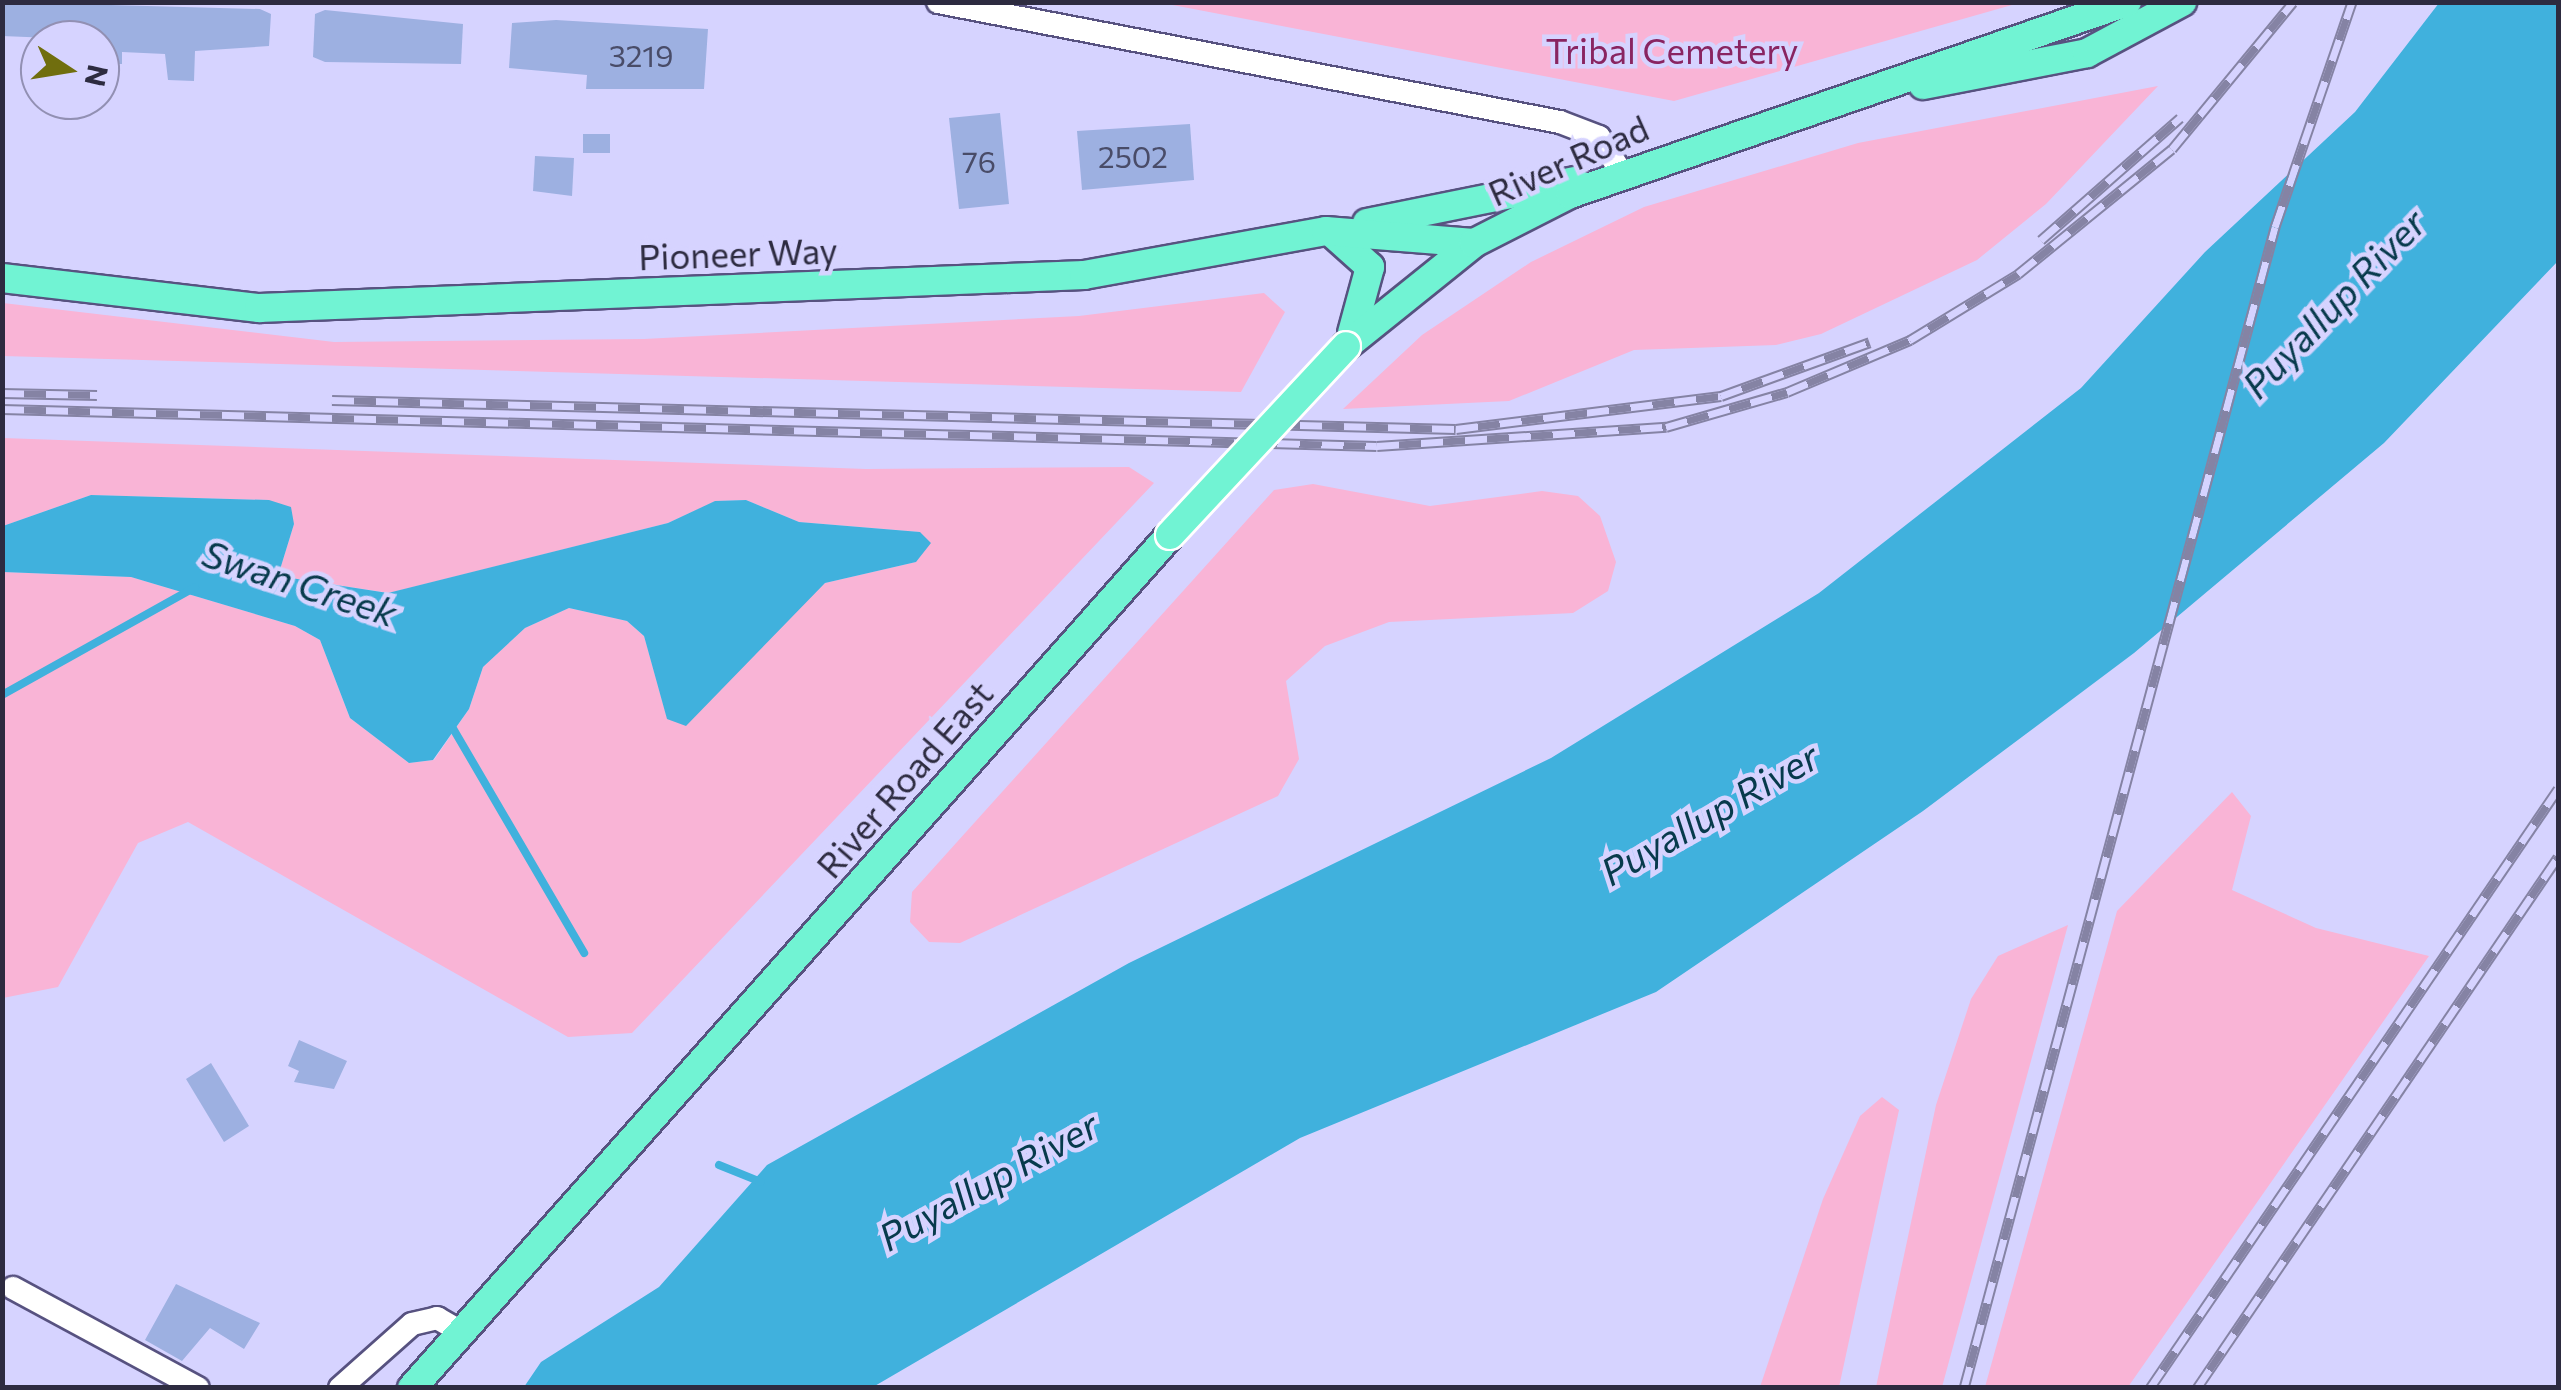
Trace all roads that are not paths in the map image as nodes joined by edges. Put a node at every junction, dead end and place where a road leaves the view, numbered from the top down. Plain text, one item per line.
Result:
1 (938, 2) edge
2 (2127, 2) edge
3 (2182, 2) edge
4 (1887, 90) junction
5 (1621, 172) junction
6 (1326, 231) junction
7 (1474, 243) junction
8 (2, 278) edge
9 (1346, 346) junction
10 (13, 1288) dead end
11 (461, 1332) junction
12 (198, 1388) edge
13 (340, 1388) edge
14 (412, 1388) edge

1 - 5 street
2 - 4 main road
3 - 4 main road
4 - 5 main road, River Road
5 - 6 main road
5 - 7 main road, River Road
6 - 7 main road, Pioneer Way
6 - 8 main road, Pioneer Way
6 - 9 main road
7 - 9 main road, River Road East
9 - 11 main road, River Road East, bridge
10 - 12 street
11 - 13 street
11 - 14 main road, River Road East

